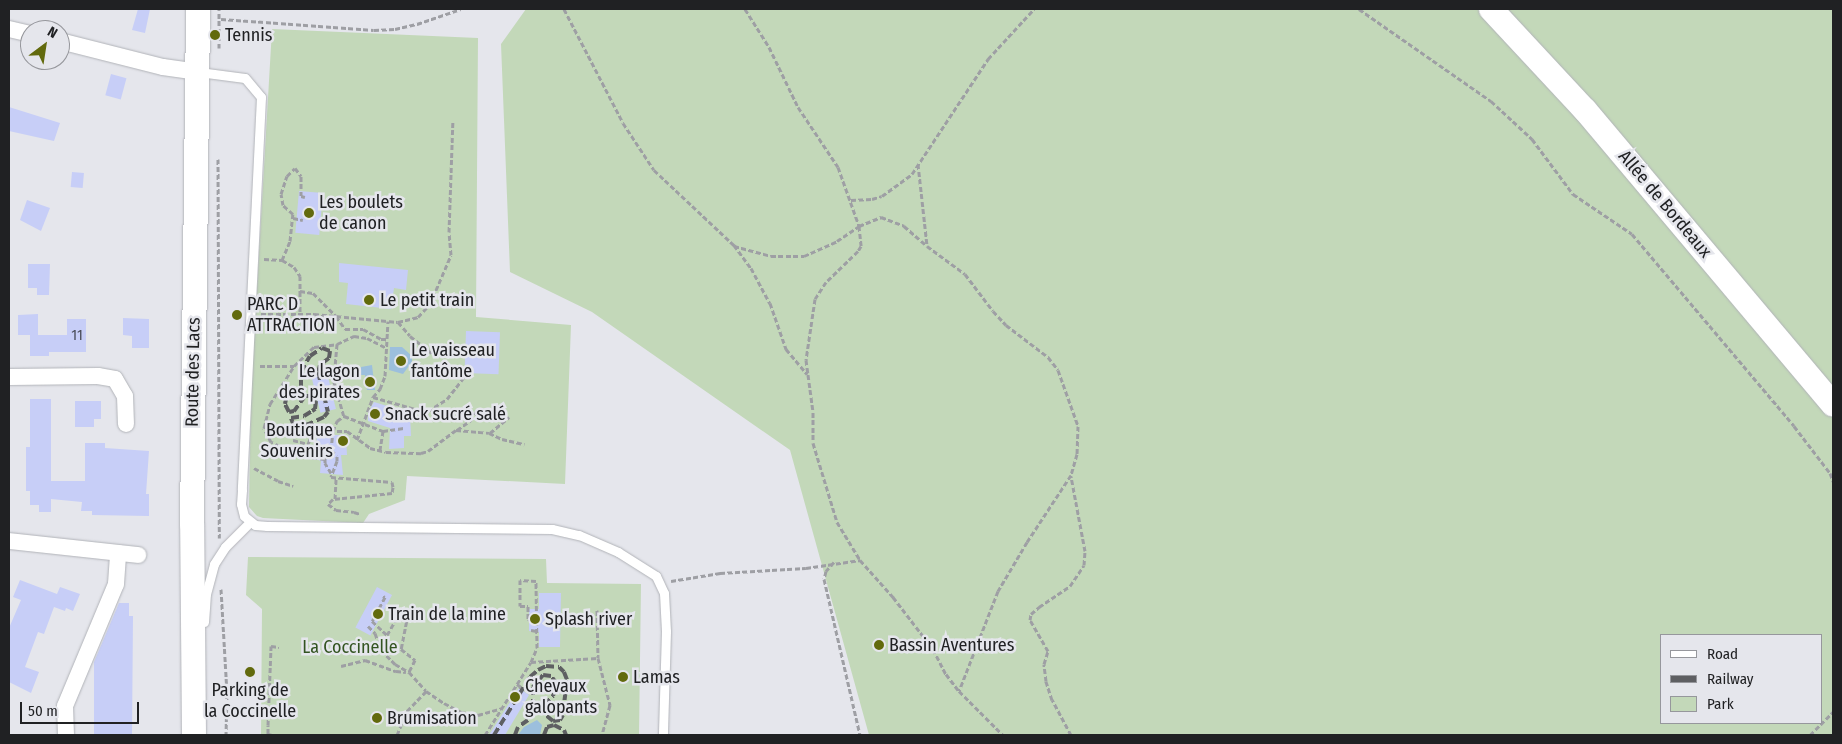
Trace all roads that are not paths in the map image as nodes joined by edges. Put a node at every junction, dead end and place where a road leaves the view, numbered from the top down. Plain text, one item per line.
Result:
1 (198, 9) edge
2 (1491, 9) edge
3 (70, 44) edge
4 (207, 72) junction
5 (9, 377) edge
6 (1833, 404) edge
7 (126, 424) dead end
8 (250, 522) junction
9 (9, 541) edge
10 (118, 553) junction
11 (138, 555) dead end
12 (193, 686) junction
13 (66, 735) edge
14 (194, 735) edge
15 (664, 735) edge

1 - 4 main road, Route des Lacs
2 - 6 main road, Allée de Bordeaux
3 - 4 street
4 - 8 lane
4 - 12 main road, Route des Lacs
5 - 7 street
8 - 12 lane
8 - 15 lane
9 - 10 street
10 - 11 street
10 - 13 street
12 - 14 main road, Route des Lacs

